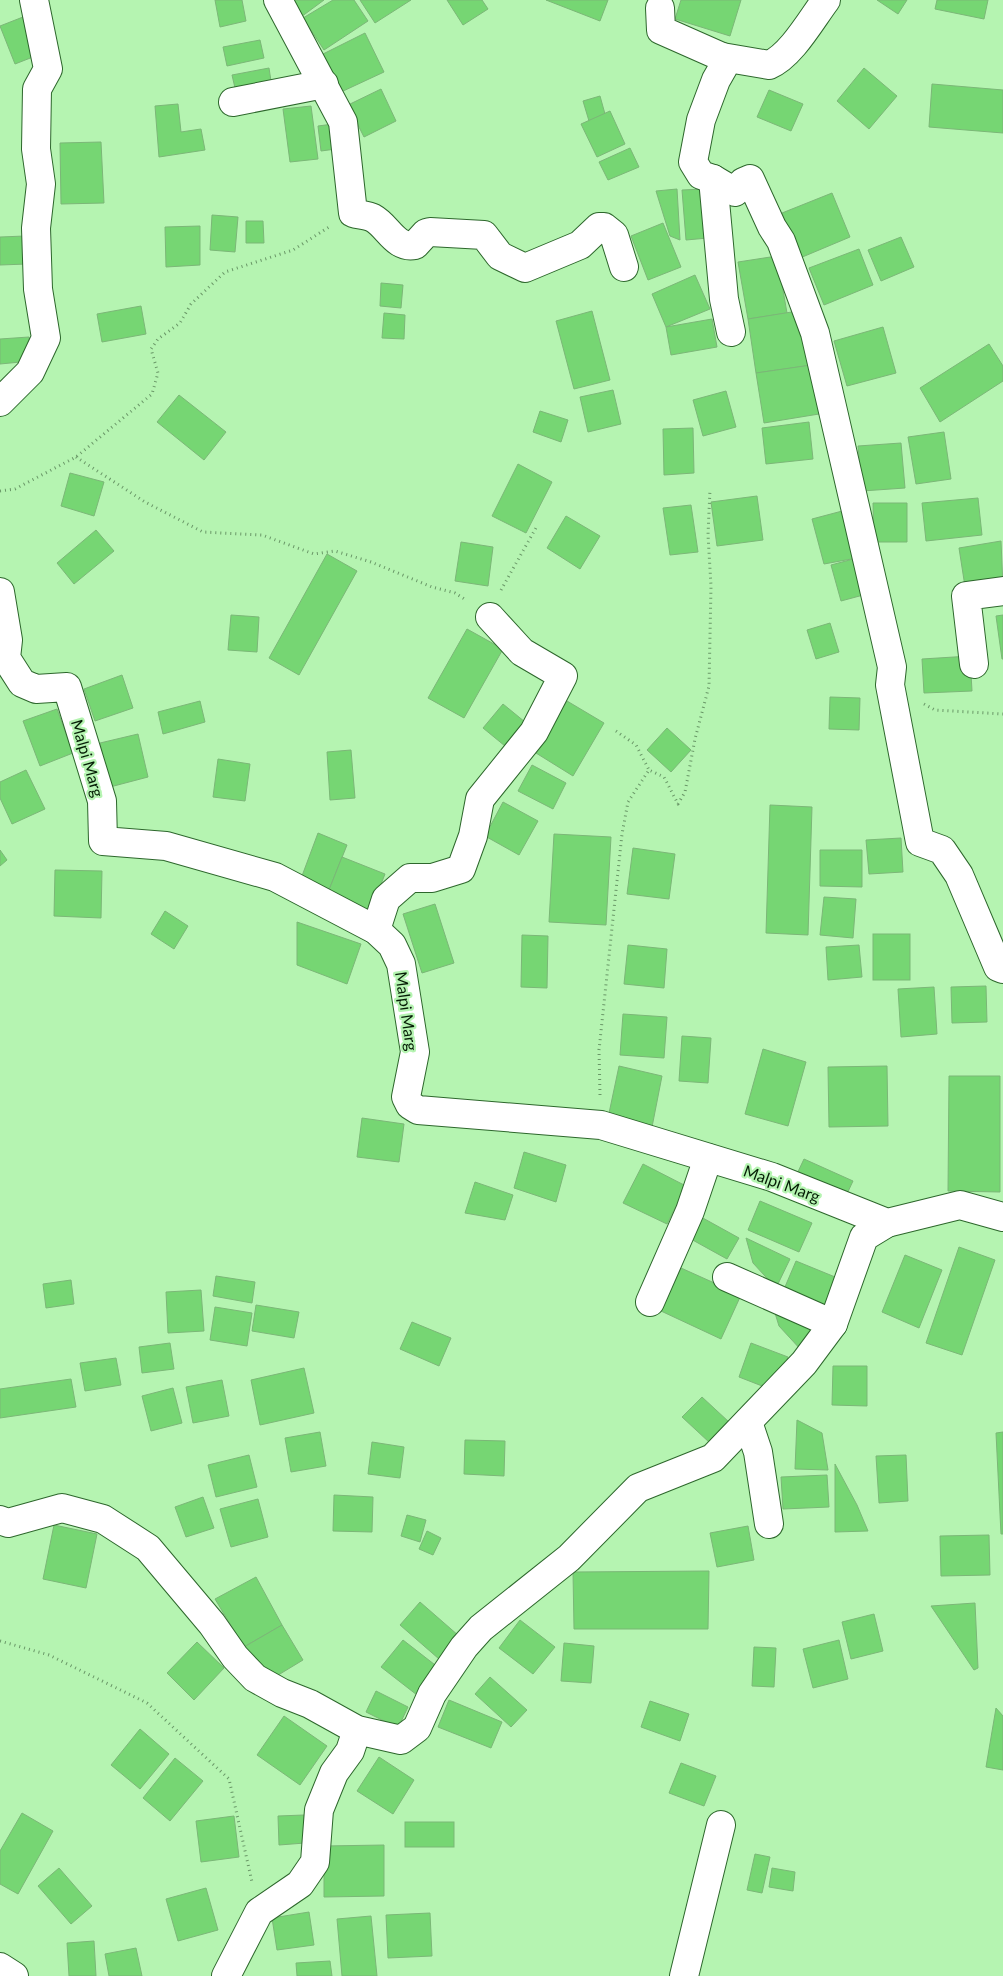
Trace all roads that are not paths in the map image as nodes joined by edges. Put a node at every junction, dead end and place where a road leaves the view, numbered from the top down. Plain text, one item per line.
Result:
1 (34, 0) edge
2 (278, 0) edge
3 (826, 0) edge
4 (660, 8) dead end
5 (722, 56) junction
6 (324, 84) junction
7 (233, 102) dead end
8 (713, 179) junction
9 (624, 267) dead end
10 (731, 332) dead end
11 (0, 402) edge
12 (1003, 591) edge
13 (0, 592) edge
14 (490, 617) road end
15 (974, 664) dead end
16 (376, 930) junction
17 (1003, 969) edge
18 (708, 1158) junction
19 (1003, 1217) edge
20 (887, 1223) junction
21 (727, 1277) dead end
22 (650, 1302) dead end
23 (834, 1324) junction
24 (748, 1422) junction
25 (0, 1520) edge
26 (769, 1524) dead end
27 (357, 1730) junction
28 (721, 1824) dead end
29 (0, 1967) edge
30 (14, 1976) edge
31 (226, 1976) edge
32 (684, 1976) edge

1 - 11 street
2 - 6 street
3 - 5 street
4 - 5 street
5 - 8 street
6 - 7 street
6 - 9 street
8 - 10 street
8 - 17 street
12 - 15 street
13 - 16 street, Malpi Marg
14 - 16 street
16 - 18 street, Malpi Marg
18 - 20 street, Malpi Marg
18 - 22 street
19 - 20 street
20 - 23 street
21 - 23 street
23 - 24 street
24 - 26 street
24 - 27 street
25 - 27 street
27 - 31 street
28 - 32 street
29 - 30 street

